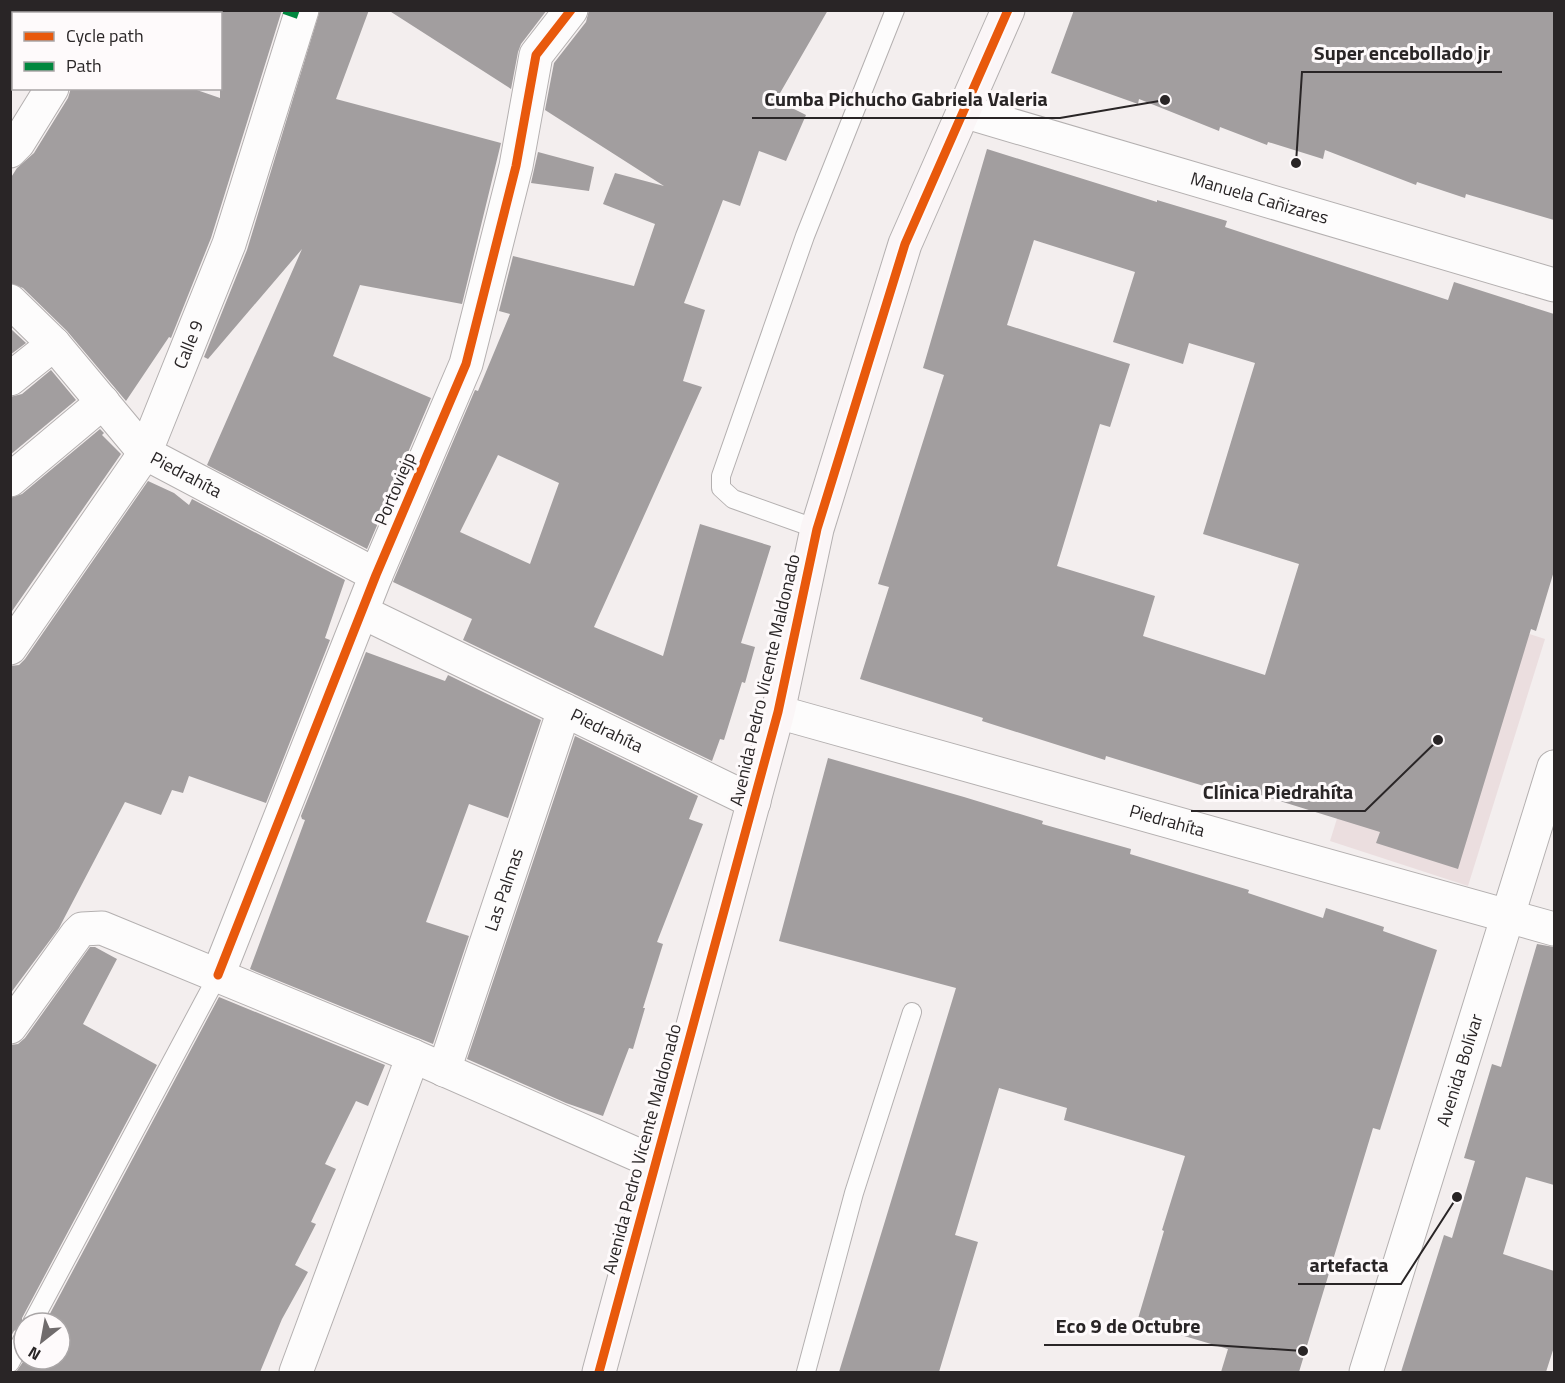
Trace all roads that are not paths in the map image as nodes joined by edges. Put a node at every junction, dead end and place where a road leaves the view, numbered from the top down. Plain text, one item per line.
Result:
1 (302, 10) edge
2 (571, 10) edge
3 (895, 10) edge
4 (1008, 10) edge
5 (51, 90) edge
6 (963, 111) junction
7 (10, 151) edge
8 (1554, 285) edge
9 (10, 301) edge
10 (54, 344) junction
11 (10, 379) edge
12 (104, 402) junction
13 (145, 453) junction
14 (10, 480) edge
15 (817, 529) junction
16 (376, 575) junction
17 (362, 612) junction
18 (10, 648) edge
19 (564, 710) junction
20 (778, 712) junction
21 (1554, 767) edge
22 (754, 802) junction
23 (1509, 914) junction
24 (1554, 929) edge
25 (218, 975) junction
26 (912, 1012) dead end
27 (10, 1028) edge
28 (414, 1056) junction
29 (444, 1070) junction
30 (654, 1162) junction
31 (38, 1311) edge
32 (296, 1372) edge
33 (599, 1372) edge
34 (806, 1372) edge
35 (1366, 1372) edge

1 - 13 street, Calle 9
2 - 16 street, Portoviejp
3 - 15 lane
4 - 6 main road, Avenida Pedro Vicente Maldonado
5 - 7 street
6 - 8 street, Manuela Cañizares
6 - 15 main road, Avenida Pedro Vicente Maldonado
9 - 10 street, Piedrahíta
10 - 11 street
10 - 12 street, Piedrahíta
12 - 13 street, Piedrahíta
12 - 14 street
13 - 16 street, Piedrahíta
13 - 18 street, Calle 9
15 - 20 main road, Avenida Pedro Vicente Maldonado
16 - 17 street, Portoviejp
17 - 19 street, Piedrahíta
17 - 25 street, Portoviejp
19 - 22 street, Piedrahíta
19 - 29 street, Las Palmas
20 - 22 main road, Avenida Pedro Vicente Maldonado
20 - 23 street, Piedrahíta
21 - 23 street, Avenida Bolívar
22 - 30 main road, Avenida Pedro Vicente Maldonado
23 - 24 street, Piedrahíta
23 - 35 street, Avenida Bolívar
25 - 27 street
25 - 28 street
25 - 31 lane
26 - 34 lane
28 - 29 street
28 - 32 street
29 - 30 street
30 - 33 main road, Avenida Pedro Vicente Maldonado

